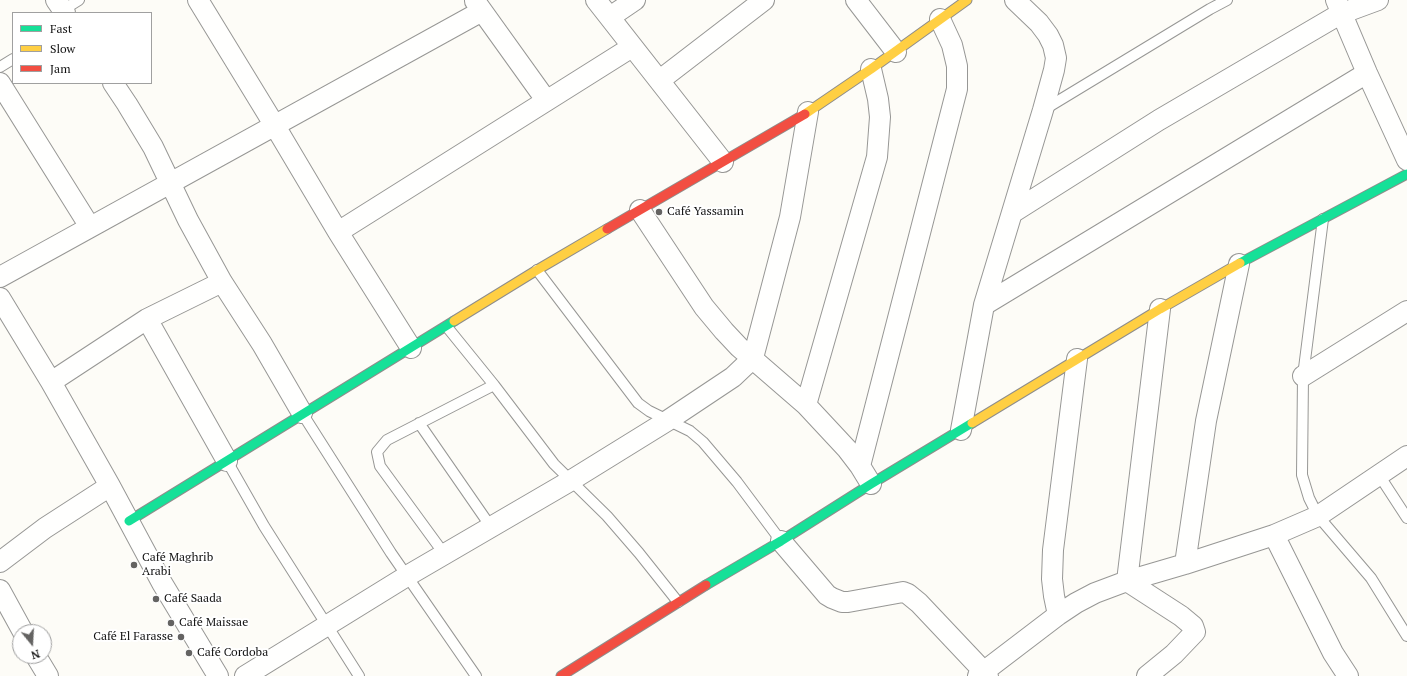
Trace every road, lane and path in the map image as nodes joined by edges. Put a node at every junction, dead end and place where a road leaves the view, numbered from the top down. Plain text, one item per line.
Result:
1 (198, 0) edge
2 (596, 0) edge
3 (635, 0) edge
4 (764, 0) edge
5 (856, 0) edge
6 (967, 0) edge
7 (1015, 0) edge
8 (1227, 0) edge
9 (1378, 0) edge
10 (479, 5) edge
11 (1338, 7) edge
12 (610, 18) junction
13 (940, 19) junction
14 (632, 46) junction
15 (896, 52) junction
16 (12, 59) edge
17 (0, 66) edge
18 (871, 69) junction
19 (1367, 73) junction
20 (660, 80) junction
21 (0, 83) edge
22 (114, 84) edge
23 (546, 100) junction
24 (1043, 110) junction
25 (808, 112) junction
26 (276, 126) junction
27 (1407, 160) edge
28 (723, 162) junction
29 (1407, 174) edge
30 (171, 183) junction
31 (640, 210) junction
32 (1012, 212) junction
33 (1323, 219) junction
34 (90, 227) junction
35 (338, 232) junction
36 (1238, 264) junction
37 (537, 270) junction
38 (0, 276) edge
39 (222, 282) junction
40 (0, 298) edge
41 (984, 305) junction
42 (1160, 309) junction
43 (1407, 311) edge
44 (147, 319) junction
45 (447, 327) junction
46 (411, 348) junction
47 (753, 358) junction
48 (1077, 359) junction
49 (1303, 376) junction
50 (51, 382) junction
51 (494, 385) junction
52 (806, 405) junction
53 (302, 413) junction
54 (667, 420) junction
55 (419, 423) junction
56 (961, 430) junction
57 (1407, 456) edge
58 (227, 461) junction
59 (860, 466) junction
60 (1379, 475) junction
61 (570, 481) junction
62 (871, 484) junction
63 (110, 486) junction
64 (1318, 516) junction
65 (1407, 518) edge
66 (129, 521) junction
67 (491, 527) junction
68 (1274, 535) junction
69 (781, 541) junction
70 (445, 555) junction
71 (0, 562) edge
72 (1185, 564) junction
73 (407, 576) junction
74 (1127, 581) junction
75 (0, 590) edge
76 (678, 602) junction
77 (1058, 615) junction
78 (18, 624) edge
79 (326, 626) junction
80 (1407, 636) edge
81 (41, 664) edge
82 (983, 674) edge
83 (1346, 675) edge
84 (48, 676) edge
85 (218, 676) edge
86 (245, 676) edge
87 (359, 676) edge
88 (476, 676) edge
89 (561, 676) edge
90 (1147, 676) edge

1 - 26 street
2 - 12 street
3 - 12 street
4 - 20 street
5 - 15 street
6 - 13 street
7 - 24 street
8 - 24 lane
9 - 11 street
10 - 23 street
10 - 26 street
11 - 19 street
11 - 32 street
12 - 14 street
13 - 15 street
13 - 59 street
14 - 20 street
14 - 23 street
15 - 18 street
16 - 17 lane
18 - 25 street
18 - 52 street
19 - 27 street
19 - 41 street
20 - 28 street
21 - 34 street
22 - 30 street
23 - 35 street
24 - 32 street
25 - 28 street
25 - 47 street
26 - 30 street
26 - 35 street
28 - 31 street
29 - 33 street
30 - 34 street
30 - 39 street
31 - 37 street
31 - 47 street
32 - 41 street
33 - 36 street
33 - 49 lane
34 - 38 street
35 - 46 street
36 - 42 street
36 - 72 street
37 - 45 street
37 - 54 lane
39 - 44 street
39 - 53 street
40 - 50 street
41 - 56 street
42 - 48 street
42 - 74 street
43 - 49 street
44 - 50 street
44 - 58 street
45 - 46 street
45 - 51 lane
46 - 53 street
47 - 52 street
47 - 54 street
48 - 56 street
48 - 77 street
49 - 64 lane
50 - 63 street
51 - 55 lane
51 - 61 lane
52 - 59 street
53 - 58 street
53 - 73 lane
54 - 61 street
54 - 69 lane
55 - 67 lane
55 - 70 lane
56 - 62 street
57 - 60 street
58 - 66 street
58 - 79 lane
59 - 62 street
60 - 64 street
60 - 65 lane
61 - 67 street
61 - 76 lane
62 - 69 street
63 - 66 street
63 - 71 street
64 - 68 street
64 - 80 lane
66 - 85 street
67 - 70 street
68 - 72 street
68 - 83 street
69 - 76 street
69 - 82 street
70 - 73 street
72 - 74 street
73 - 79 street
73 - 88 lane
74 - 77 street
74 - 90 street
75 - 78 street
76 - 89 street
77 - 82 street
79 - 86 street
79 - 87 lane
81 - 84 street

